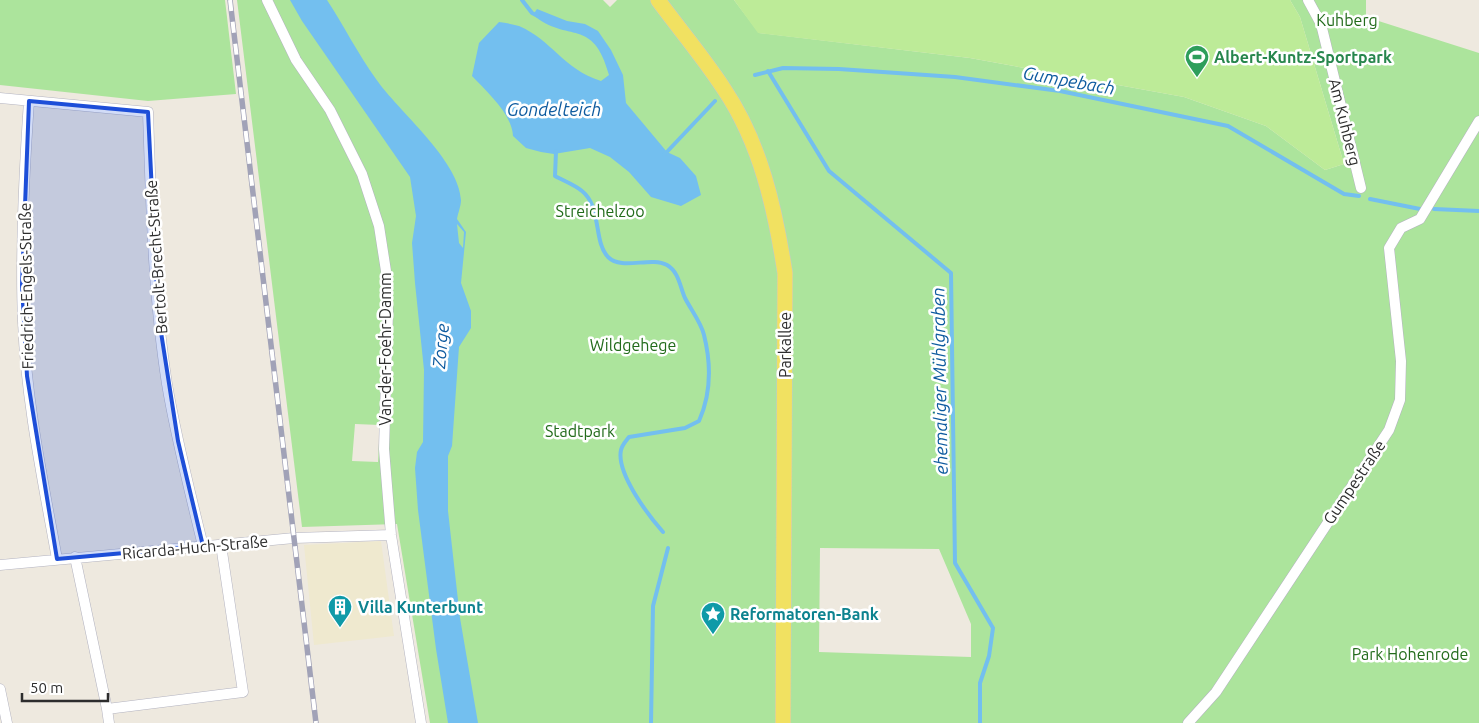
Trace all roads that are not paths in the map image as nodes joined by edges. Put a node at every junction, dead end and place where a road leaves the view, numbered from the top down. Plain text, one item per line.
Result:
1 (267, 0) edge
2 (658, 0) edge
3 (1308, 0) edge
4 (0, 98) edge
5 (29, 101) junction
6 (1479, 122) edge
7 (1361, 188) dead end
8 (391, 535) junction
9 (221, 545) junction
10 (203, 546) junction
11 (75, 557) junction
12 (57, 559) junction
13 (0, 565) edge
14 (0, 689) edge
15 (106, 709) junction
16 (7, 723) edge
17 (107, 723) edge
18 (421, 723) edge
19 (783, 723) edge
20 (1188, 723) edge

1 - 8 street, Van-der-Foehr-Damm
2 - 19 main road, Parkallee
3 - 7 street, Am Kuhberg
4 - 5 street, Bertolt-Brecht-Straße
5 - 10 street, Bertolt-Brecht-Straße
5 - 12 street, Friedrich-Engels-Straße
6 - 20 street, Gumpestraße
8 - 9 street, Ricarda-Huch-Straße
8 - 18 street, Van-der-Foehr-Damm
9 - 10 street, Ricarda-Huch-Straße
9 - 15 street
10 - 11 street, Ricarda-Huch-Straße
11 - 12 street, Ricarda-Huch-Straße
11 - 15 street
12 - 13 street, Ricarda-Huch-Straße
14 - 16 street
15 - 17 street

